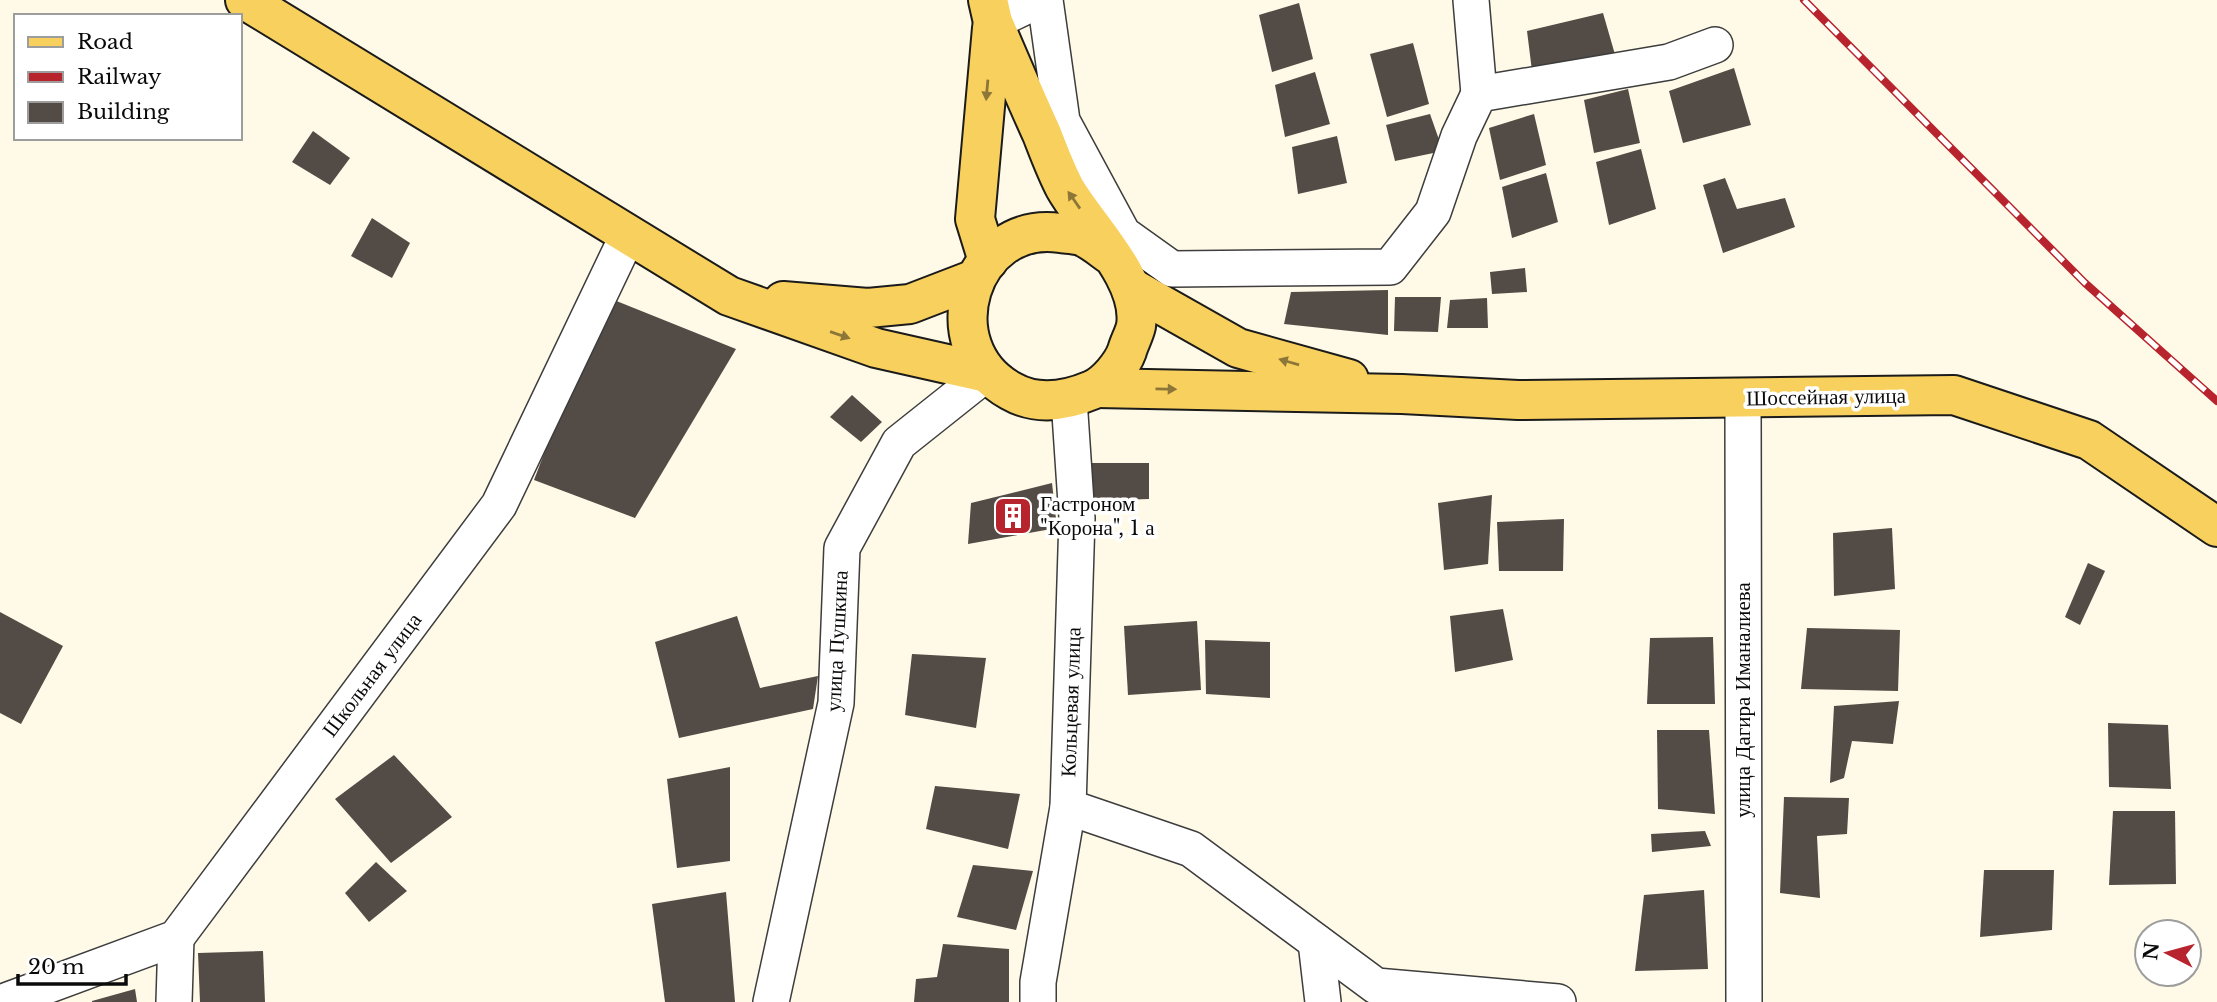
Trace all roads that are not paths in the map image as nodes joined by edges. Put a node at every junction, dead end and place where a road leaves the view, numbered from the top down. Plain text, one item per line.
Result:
1 (245, 0) edge
2 (1039, 0) edge
3 (1045, 0) edge
4 (1471, 0) edge
5 (990, 11) edge
6 (1716, 44) dead end
7 (1479, 94) junction
8 (628, 235) junction
9 (1112, 256) junction
10 (981, 270) junction
11 (1132, 288) junction
12 (729, 296) junction
13 (987, 373) junction
14 (1083, 393) junction
15 (1402, 394) junction
16 (1743, 398) junction
17 (2217, 527) edge
18 (1068, 807) junction
19 (176, 938) junction
20 (1316, 942) junction
21 (3, 1002) edge
22 (174, 1002) edge
23 (771, 1002) edge
24 (1038, 1002) edge
25 (1323, 1002) edge
26 (1558, 1002) edge
27 (1744, 1002) edge

1 - 8 main road
2 - 5 street
3 - 7 street
4 - 7 street
9 -> 5 main road
5 -> 10 main road
6 - 7 street
8 - 12 main road
8 - 19 street, Школьная улица
9 - 10 main road
9 - 11 main road
10 - 12 main road
10 - 13 main road
11 - 14 main road
15 -> 11 main road
12 -> 13 main road
13 - 14 main road
13 - 23 street, улица Пушкина
14 -> 15 main road
14 - 18 street, Кольцевая улица
15 - 16 main road, Шоссейная улица
16 - 17 main road, Шоссейная улица
16 - 27 street, улица Дагира Иманалиева
18 - 20 street
18 - 24 street, Кольцевая улица
19 - 21 street
19 - 22 street
20 - 25 street
20 - 26 street

